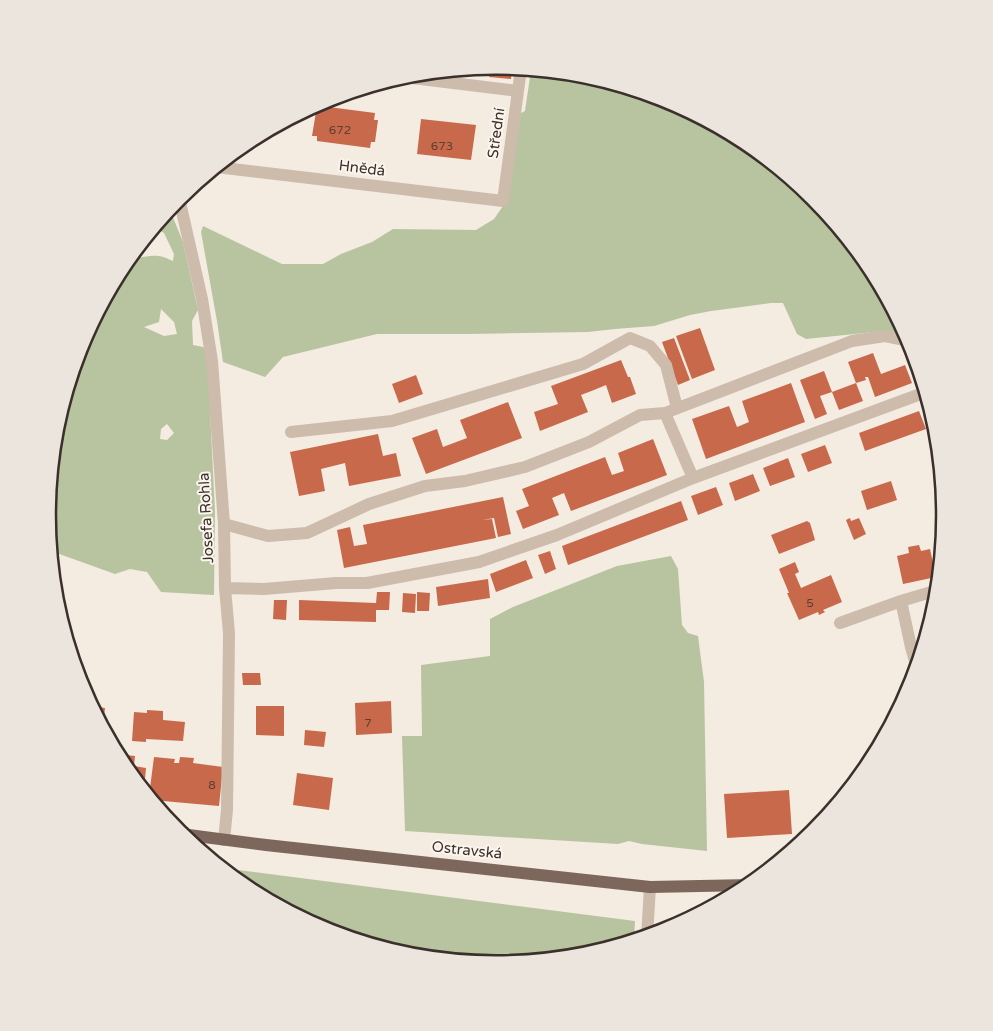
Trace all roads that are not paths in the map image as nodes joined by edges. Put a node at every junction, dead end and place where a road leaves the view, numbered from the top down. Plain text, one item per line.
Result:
1 (520, 76) edge
2 (431, 80) edge
3 (518, 91) junction
4 (225, 169) edge
5 (504, 201) joint
6 (181, 208) edge
7 (900, 339) edge
8 (920, 394) edge
9 (677, 408) junction
10 (665, 413) junction
11 (291, 432) dead end
12 (693, 478) junction
13 (224, 524) junction
14 (225, 588) junction
15 (930, 593) edge
16 (901, 601) junction
17 (840, 623) dead end
18 (913, 656) edge
19 (195, 836) edge
20 (224, 840) junction
21 (736, 885) edge
22 (650, 887) junction
23 (648, 928) edge

1 - 3 street, Střední
2 - 3 street
3 - 5 street, Střední
4 - 5 street, Hnědá
6 - 13 street, Josefa Rohla
7 - 9 street
8 - 12 street
9 - 10 street
9 - 11 street
10 - 12 street
10 - 13 street
12 - 14 street
13 - 14 street, Josefa Rohla
14 - 20 street, Josefa Rohla
15 - 16 street
16 - 17 street
16 - 18 street
19 - 20 main road, Ostravská
20 - 22 main road, Ostravská
21 - 22 main road, Ostravská
22 - 23 street

